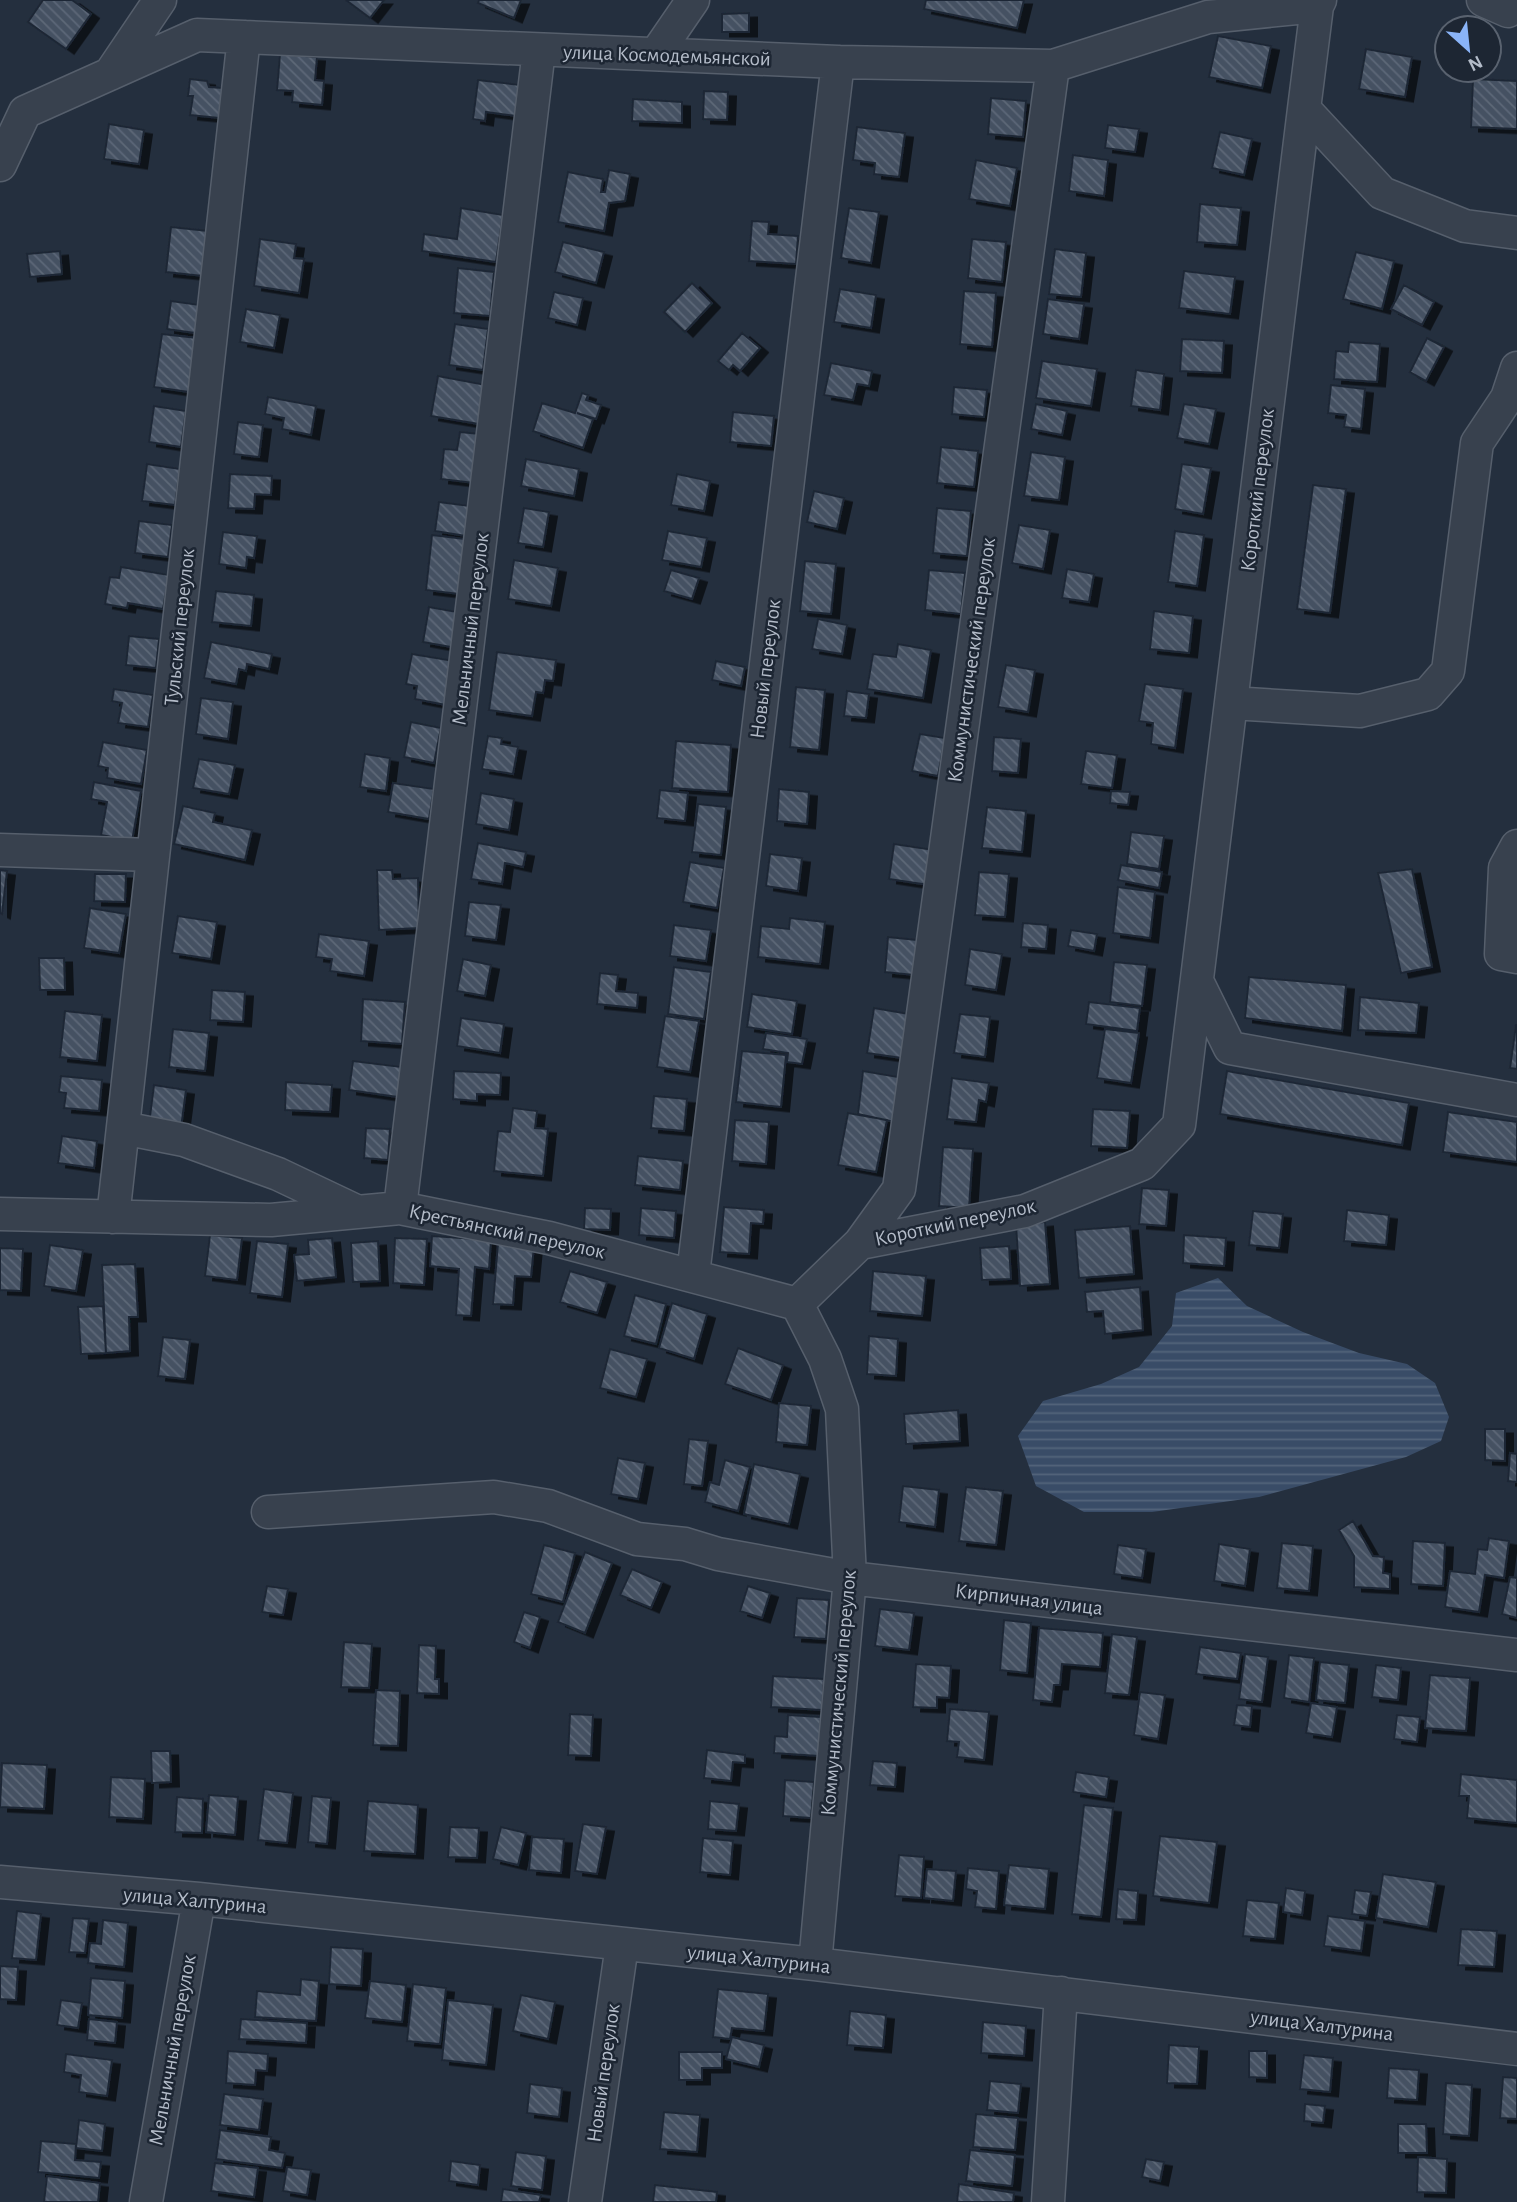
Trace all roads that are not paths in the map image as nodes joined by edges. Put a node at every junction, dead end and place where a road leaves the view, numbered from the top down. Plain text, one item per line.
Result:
1 (160, 0) edge
2 (693, 0) edge
3 (1318, 3) edge
4 (244, 37) junction
5 (539, 50) junction
6 (656, 54) junction
7 (838, 62) junction
8 (1054, 66) junction
9 (110, 74) junction
10 (1304, 109) junction
11 (13, 110) edge
12 (0, 165) edge
13 (1517, 233) edge
14 (1517, 368) edge
15 (1231, 703) junction
16 (1517, 846) edge
17 (0, 850) edge
18 (153, 855) junction
19 (1517, 957) edge
20 (1197, 981) junction
21 (1517, 1100) edge
22 (123, 1128) junction
23 (400, 1208) junction
24 (357, 1212) junction
25 (0, 1214) edge
26 (114, 1217) junction
27 (860, 1242) junction
28 (693, 1275) junction
29 (797, 1304) junction
30 (268, 1512) dead end
31 (850, 1578) junction
32 (1517, 1655) edge
33 (0, 1882) edge
34 (199, 1899) junction
35 (622, 1945) junction
36 (815, 1964) junction
37 (1061, 1993) junction
38 (1517, 2049) edge
39 (146, 2202) edge
40 (585, 2202) edge
41 (1048, 2202) edge

1 - 9 street
2 - 6 street
3 - 8 street, улица Космодемьянской
3 - 10 street, Короткий переулок
4 - 5 street, улица Космодемьянской
4 - 9 street, улица Космодемьянской
4 - 18 street, Тульский переулок
5 - 6 street, улица Космодемьянской
5 - 23 street, Мельничный переулок
6 - 7 street, улица Космодемьянской
7 - 8 street, улица Космодемьянской
7 - 28 street, Новый переулок
8 - 27 street, Коммунистический переулок
9 - 11 street, улица Космодемьянской
10 - 13 street
10 - 15 street, Короткий переулок
11 - 12 street, улица Космодемьянской
14 - 15 street
15 - 20 street, Короткий переулок
16 - 19 street
17 - 18 street
18 - 22 street, Тульский переулок
20 - 21 street
20 - 27 street, Короткий переулок
22 - 24 street
22 - 26 street, Тульский переулок
23 - 24 street, Крестьянский переулок
23 - 28 street, Крестьянский переулок
24 - 26 street, Крестьянский переулок
25 - 26 street, Крестьянский переулок
27 - 29 street, Короткий переулок
28 - 29 street, Крестьянский переулок
29 - 31 street, Коммунистический переулок
30 - 31 street, Кирпичная улица
31 - 32 street, Кирпичная улица
31 - 36 street, Коммунистический переулок
33 - 34 street, улица Халтурина
34 - 35 street, улица Халтурина
34 - 39 street, Мельничный переулок
35 - 36 street, улица Халтурина
35 - 40 street, Новый переулок
36 - 37 street, улица Халтурина
37 - 38 street, улица Халтурина
37 - 41 street

